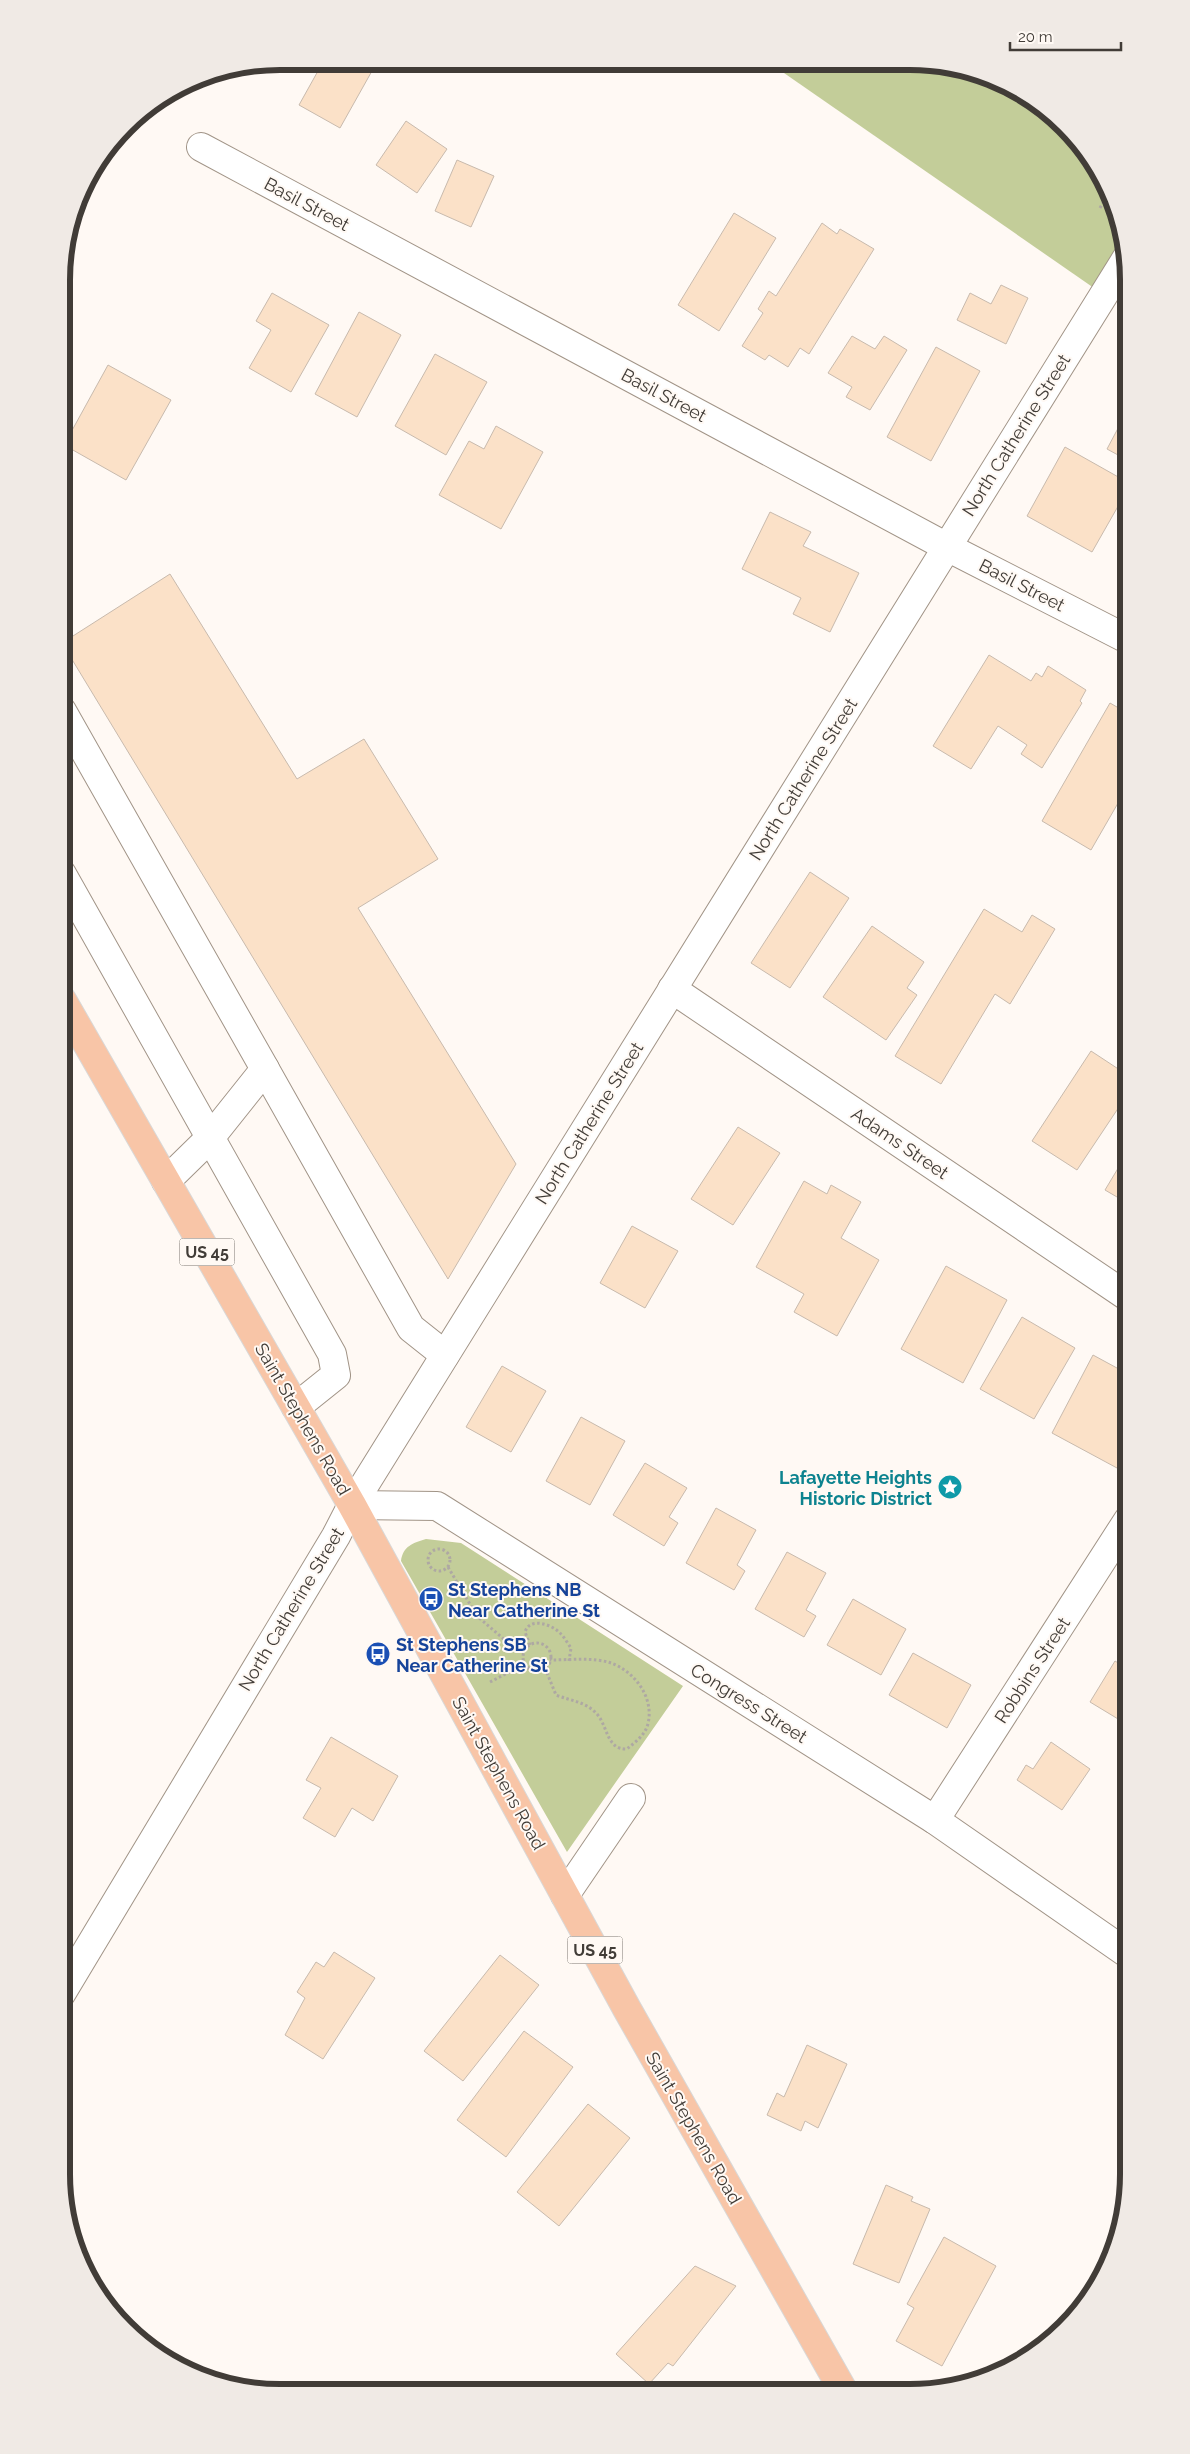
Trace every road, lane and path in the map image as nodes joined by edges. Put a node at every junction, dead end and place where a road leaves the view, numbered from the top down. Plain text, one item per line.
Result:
1 (201, 147) dead end
2 (1104, 201) edge
3 (1100, 208) dead end
4 (1120, 269) edge
5 (947, 547) junction
6 (1120, 635) edge
7 (70, 725) edge
8 (70, 888) edge
9 (672, 989) junction
10 (70, 1014) edge
11 (265, 1069) junction
12 (210, 1138) junction
13 (166, 1180) junction
14 (1120, 1292) edge
15 (445, 1355) junction
16 (296, 1407) junction
17 (352, 1505) junction
18 (1120, 1532) edge
19 (448, 1567) junction
20 (530, 1645) junction
21 (524, 1651) junction
22 (550, 1660) junction
23 (569, 1661) junction
24 (525, 1664) junction
25 (545, 1668) junction
26 (490, 1682) dead end
27 (631, 1798) dead end
28 (935, 1820) junction
29 (565, 1895) junction
30 (1120, 1948) edge
31 (70, 1979) edge
32 (840, 2384) edge

1 - 5 street, Basil Street
2 - 3 path
4 - 5 street, North Catherine Street
5 - 6 street, Basil Street
5 - 9 street, North Catherine Street
7 - 11 street
8 - 12 street
9 - 14 street, Adams Street
9 - 15 street, North Catherine Street
10 - 13 main road, Saint Stephens Road / US 45
11 - 12 street
11 - 15 street
12 - 13 street
12 - 16 street
13 - 16 main road, Saint Stephens Road / US 45
15 - 17 street, North Catherine Street
16 - 17 main road, Saint Stephens Road / US 45
17 - 28 street, Congress Street
17 - 29 main road, Saint Stephens Road / US 45
17 - 31 street, North Catherine Street
18 - 28 street, Robbins Street
19 - 19 path
19 - 21 path
20 - 21 path
20 - 22 path
20 - 23 path
21 - 24 path
22 - 23 path
22 - 25 path
23 - 25 path
24 - 25 path
24 - 26 path
27 - 29 street
28 - 30 street, Congress Street
29 - 32 main road, Saint Stephens Road / US 45

